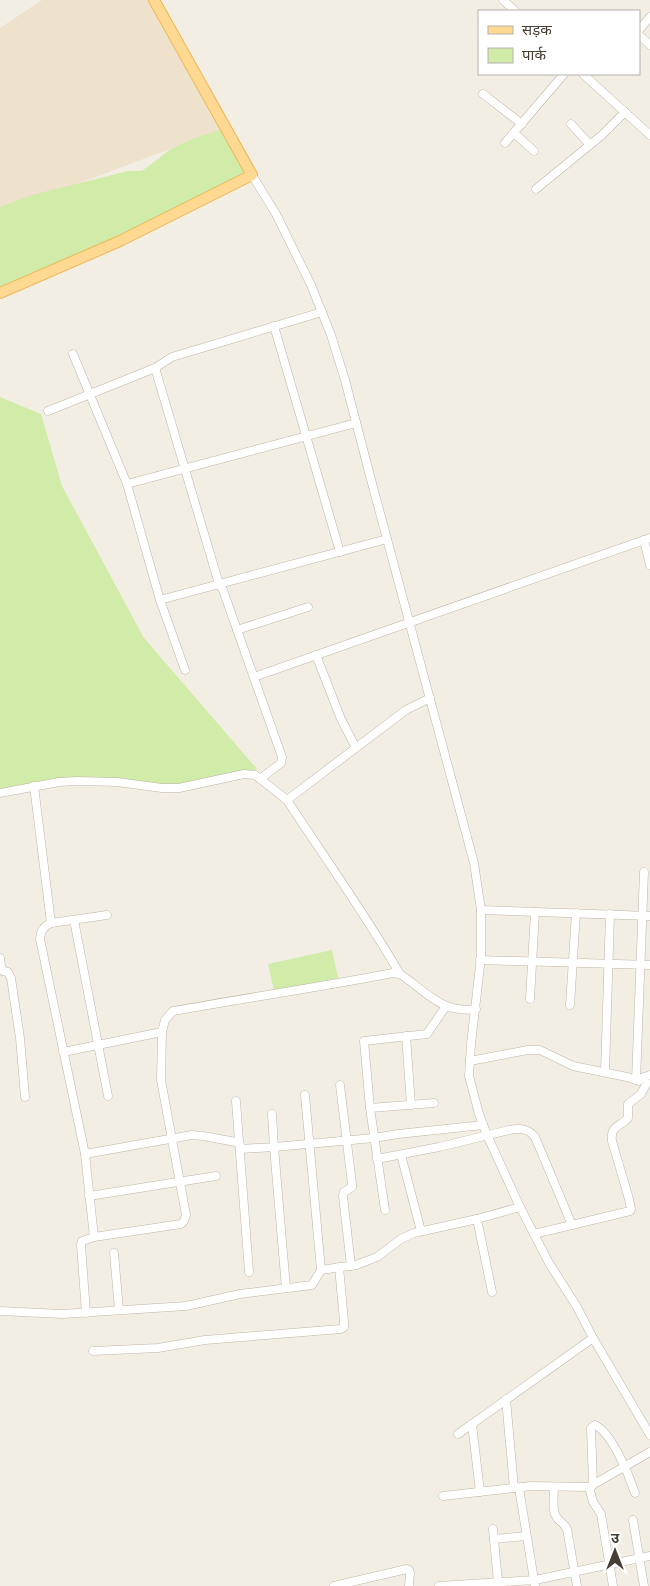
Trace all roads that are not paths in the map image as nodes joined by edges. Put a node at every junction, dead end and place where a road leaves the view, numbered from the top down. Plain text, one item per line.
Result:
1 (154, 0) edge
2 (503, 0) edge
3 (514, 10) edge
4 (650, 18) edge
5 (640, 29) edge
6 (640, 36) edge
7 (650, 45) edge
8 (563, 75) edge
9 (584, 75) edge
10 (483, 94) dead end
11 (625, 112) junction
12 (522, 124) junction
13 (571, 124) dead end
14 (514, 133) junction
15 (650, 135) edge
16 (505, 143) dead end
17 (590, 145) junction
18 (534, 151) dead end
19 (252, 175) junction
20 (536, 189) dead end
21 (0, 293) edge
22 (322, 312) junction
23 (274, 326) junction
24 (73, 354) dead end
25 (156, 368) junction
26 (89, 394) junction
27 (48, 411) dead end
28 (356, 422) junction
29 (306, 436) junction
30 (185, 467) junction
31 (127, 484) junction
32 (387, 539) junction
33 (647, 539) edge
34 (340, 552) junction
35 (650, 564) edge
36 (219, 584) junction
37 (160, 600) junction
38 (308, 607) dead end
39 (409, 623) junction
40 (237, 630) junction
41 (316, 656) junction
42 (185, 670) dead end
43 (254, 677) junction
44 (430, 698) junction
45 (356, 748) junction
46 (260, 779) junction
47 (34, 786) junction
48 (0, 793) edge
49 (287, 800) junction
50 (644, 872) dead end
51 (481, 910) junction
52 (535, 912) junction
53 (576, 913) junction
54 (610, 914) junction
55 (107, 915) dead end
56 (646, 916) edge
57 (74, 920) junction
58 (51, 924) junction
59 (0, 958) edge
60 (480, 960) junction
61 (531, 962) junction
62 (572, 963) junction
63 (609, 964) junction
64 (641, 965) junction
65 (650, 965) edge
66 (400, 974) junction
67 (530, 1000) dead end
68 (570, 1005) dead end
69 (446, 1006) junction
70 (476, 1009) junction
71 (162, 1032) junction
72 (406, 1036) junction
73 (99, 1045) junction
74 (63, 1052) junction
75 (470, 1061) junction
76 (605, 1072) junction
77 (650, 1075) edge
78 (636, 1080) junction
79 (648, 1084) edge
80 (340, 1085) dead end
81 (305, 1095) dead end
82 (108, 1096) dead end
83 (25, 1097) dead end
84 (236, 1101) dead end
85 (434, 1103) dead end
86 (411, 1105) junction
87 (370, 1108) junction
88 (272, 1114) dead end
89 (483, 1125) junction
90 (487, 1135) junction
91 (374, 1138) junction
92 (172, 1140) junction
93 (347, 1140) junction
94 (309, 1143) junction
95 (240, 1147) junction
96 (274, 1147) junction
97 (85, 1154) junction
98 (401, 1155) junction
99 (377, 1159) junction
100 (216, 1176) dead end
101 (179, 1182) junction
102 (89, 1196) junction
103 (520, 1207) junction
104 (385, 1210) dead end
105 (476, 1219) junction
106 (572, 1225) junction
107 (420, 1231) junction
108 (534, 1234) junction
109 (94, 1238) junction
110 (114, 1253) dead end
111 (351, 1266) junction
112 (338, 1268) junction
113 (320, 1270) junction
114 (249, 1272) dead end
115 (286, 1288) junction
116 (492, 1292) dead end
117 (118, 1310) junction
118 (0, 1311) edge
119 (86, 1313) junction
120 (593, 1338) junction
121 (93, 1351) dead end
122 (506, 1399) junction
123 (472, 1424) junction
124 (458, 1434) dead end
125 (650, 1435) edge
126 (650, 1452) edge
127 (626, 1466) junction
128 (591, 1486) junction
129 (554, 1487) junction
130 (517, 1488) junction
131 (480, 1492) junction
132 (635, 1493) dead end
133 (443, 1496) dead end
134 (633, 1520) dead end
135 (493, 1529) dead end
136 (526, 1536) junction
137 (494, 1539) junction
138 (650, 1556) edge
139 (638, 1558) junction
140 (610, 1564) junction
141 (575, 1572) junction
142 (498, 1582) junction
143 (535, 1583) edge
144 (334, 1586) edge
145 (409, 1586) edge
146 (440, 1586) edge
147 (578, 1586) edge
148 (614, 1586) edge
149 (644, 1586) edge

1 - 19 main road
2 - 3 street
4 - 5 street
6 - 7 street
8 - 12 street
9 - 11 street
10 - 12 street
11 - 15 street
11 - 17 street
12 - 14 street
13 - 17 street
14 - 16 street
14 - 18 street
17 - 20 street
19 - 21 main road
19 - 22 street
22 - 23 street
22 - 28 street
23 - 25 street
23 - 29 street
24 - 26 street
25 - 26 street
25 - 30 street
26 - 27 street
26 - 31 street
28 - 29 street
28 - 32 street
29 - 30 street
29 - 34 street
30 - 31 street
30 - 36 street
31 - 37 street
32 - 34 street
32 - 39 street
33 - 35 street
33 - 39 street
34 - 36 street
36 - 37 street
36 - 40 street
37 - 42 street
38 - 40 street
39 - 41 street
39 - 44 street
40 - 43 street
41 - 43 street
41 - 45 street
43 - 46 street
44 - 45 street
44 - 51 street
45 - 49 street
46 - 47 street
46 - 49 street
47 - 48 street
47 - 58 street
49 - 66 street
50 - 56 street
51 - 52 street
51 - 60 street
52 - 53 street
52 - 61 street
53 - 54 street
53 - 62 street
54 - 56 street
54 - 63 street
55 - 57 street
56 - 64 street
57 - 58 street
57 - 73 street
58 - 74 street
59 - 83 street
60 - 61 street
60 - 70 street
61 - 62 street
61 - 67 street
62 - 63 street
62 - 68 street
63 - 64 street
63 - 76 street
64 - 65 street
64 - 78 street
66 - 69 street
66 - 71 street
69 - 70 street
69 - 72 street
70 - 75 street
71 - 73 street
71 - 92 street
72 - 86 street
72 - 87 street
73 - 74 street
73 - 82 street
74 - 97 street
75 - 76 street
75 - 89 street
76 - 78 street
77 - 78 street
78 - 79 street
79 - 106 street
80 - 93 street
81 - 94 street
84 - 95 street
85 - 86 street
86 - 87 street
87 - 91 street
88 - 96 street
89 - 90 street
89 - 91 street
90 - 98 street
90 - 103 street
90 - 106 street
91 - 93 street
91 - 99 street
92 - 95 street
92 - 97 street
92 - 101 street
93 - 94 street
93 - 111 street
94 - 96 street
94 - 113 street
95 - 96 street
95 - 114 street
96 - 115 street
97 - 102 street
98 - 99 street
98 - 107 street
99 - 104 street
100 - 101 street
101 - 102 street
101 - 109 street
102 - 109 street
103 - 105 street
103 - 108 street
105 - 107 street
105 - 116 street
106 - 108 street
107 - 111 street
108 - 120 street
109 - 119 street
110 - 117 street
111 - 112 street
112 - 113 street
112 - 121 street
113 - 115 street
115 - 117 street
117 - 119 street
118 - 119 street
120 - 122 street
120 - 125 street
122 - 123 street
122 - 130 street
123 - 124 street
123 - 131 street
126 - 127 street
127 - 128 street
127 - 128 street
127 - 132 street
128 - 129 street
128 - 140 street
129 - 130 street
129 - 141 street
130 - 131 street
130 - 136 street
131 - 133 street
134 - 139 street
135 - 137 street
136 - 137 street
136 - 143 street
137 - 142 street
138 - 139 street
139 - 140 street
139 - 149 street
140 - 141 street
140 - 148 street
141 - 143 street
141 - 147 street
142 - 143 street
142 - 146 street
144 - 145 street

